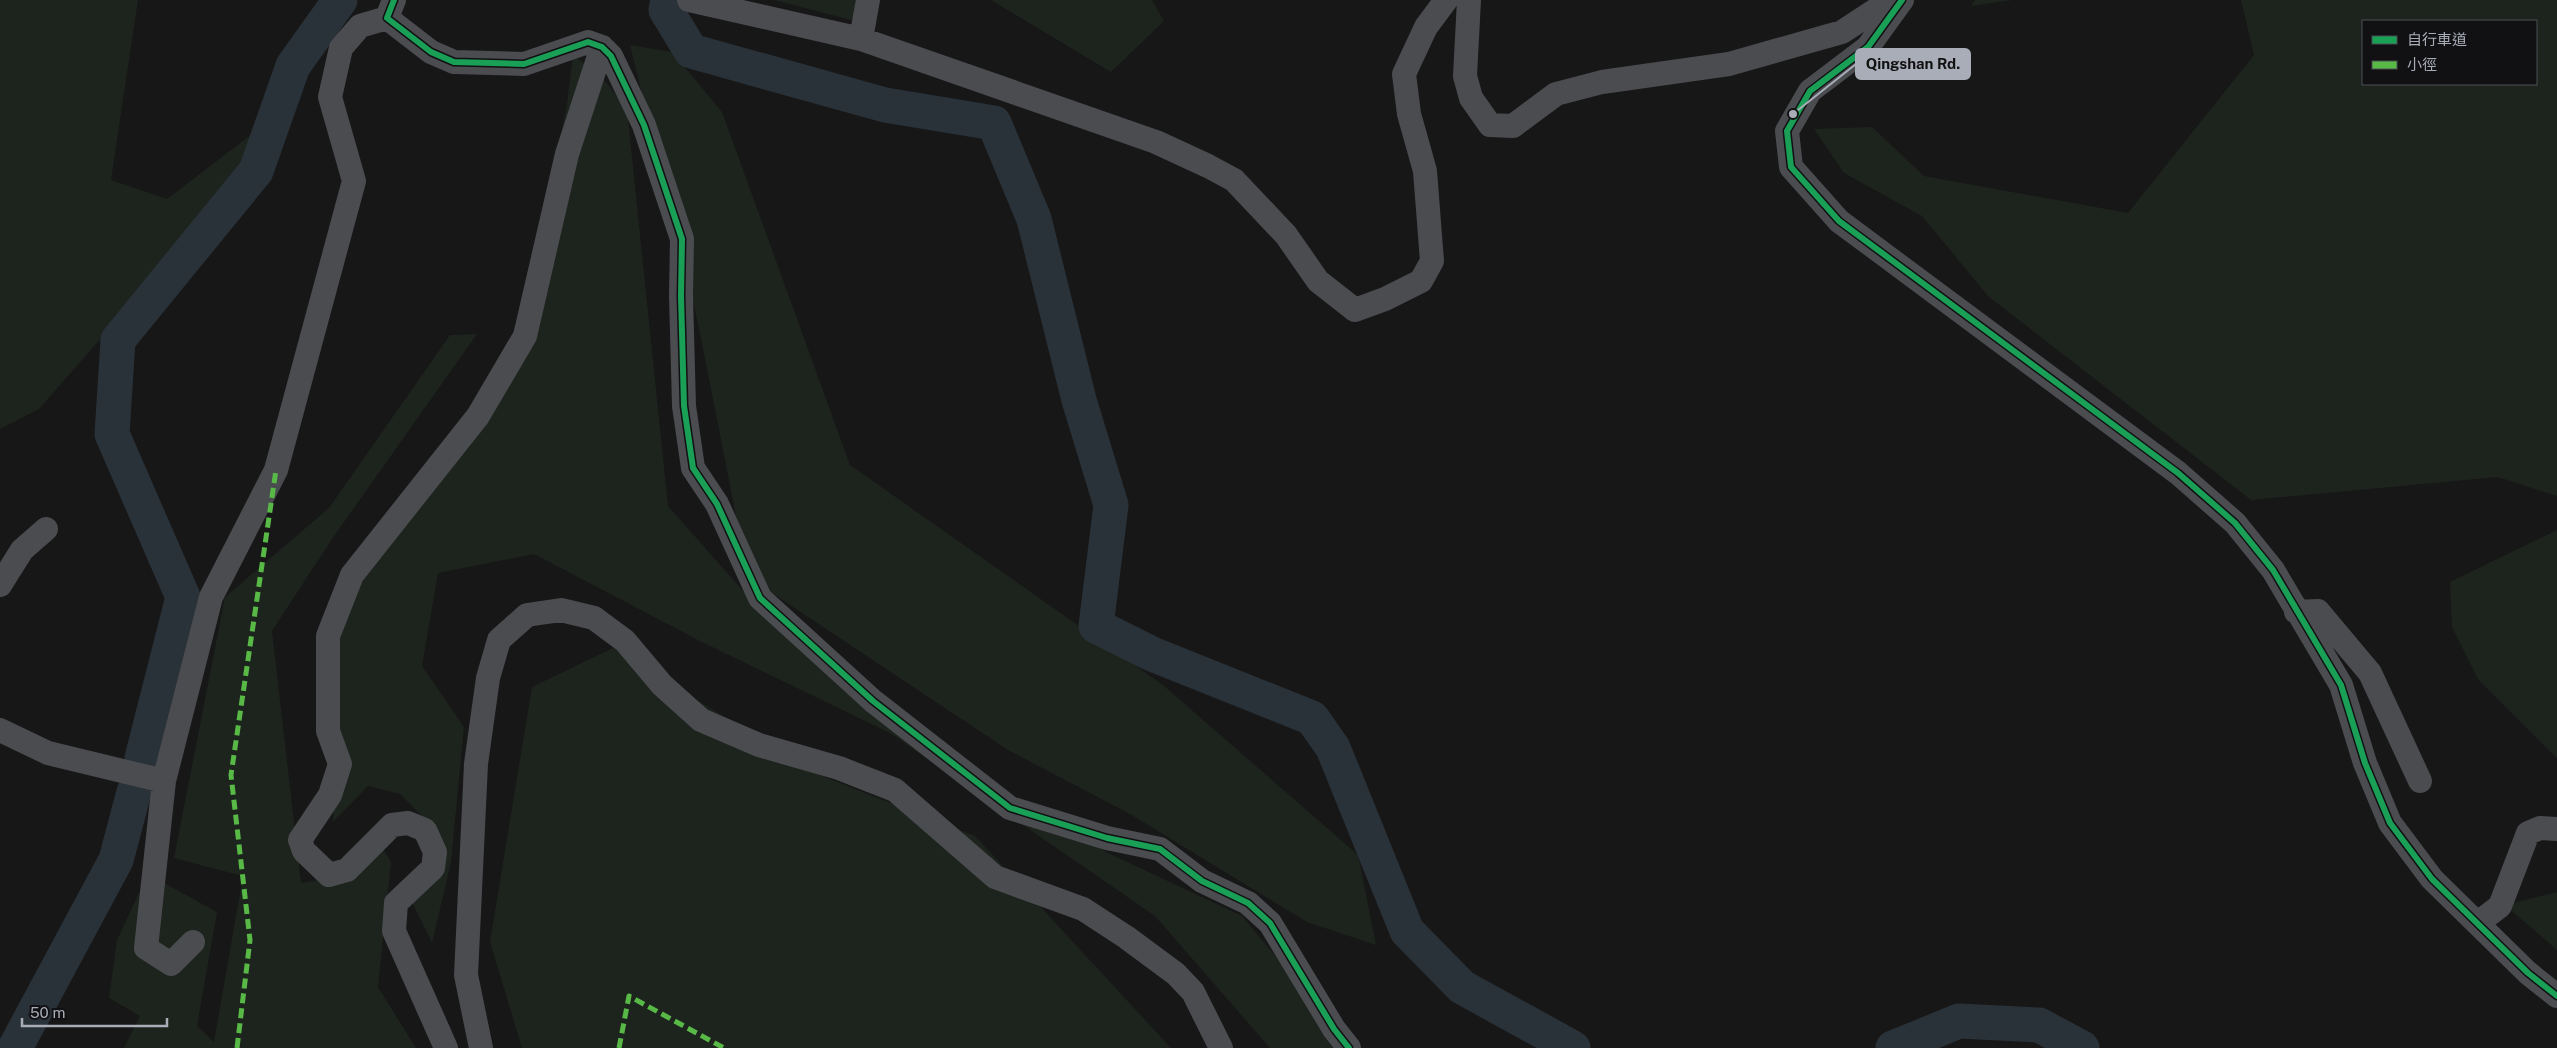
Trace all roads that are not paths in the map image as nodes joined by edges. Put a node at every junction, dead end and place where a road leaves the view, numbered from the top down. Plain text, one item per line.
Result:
1 (868, 0) edge
2 (1446, 0) edge
3 (1469, 0) edge
4 (1891, 0) edge
5 (1902, 0) edge
6 (699, 1) edge
7 (391, 9) edge
8 (861, 39) junction
9 (602, 47) junction
10 (46, 529) dead end
11 (0, 584) edge
12 (2296, 612) junction
13 (0, 730) edge
14 (164, 781) junction
15 (2420, 782) dead end
16 (2557, 828) edge
17 (2478, 923) junction
18 (193, 942) dead end
19 (2557, 996) edge
20 (446, 1048) edge
21 (480, 1048) edge
22 (1221, 1048) edge
23 (1349, 1048) edge

1 - 8 street
2 - 8 street
3 - 4 street
5 - 12 street
6 - 8 street
7 - 9 street
7 - 14 street
9 - 20 street
9 - 23 street
10 - 11 street
12 - 15 street
12 - 17 street
13 - 14 street
14 - 18 street
16 - 17 street
17 - 19 street
21 - 22 street

